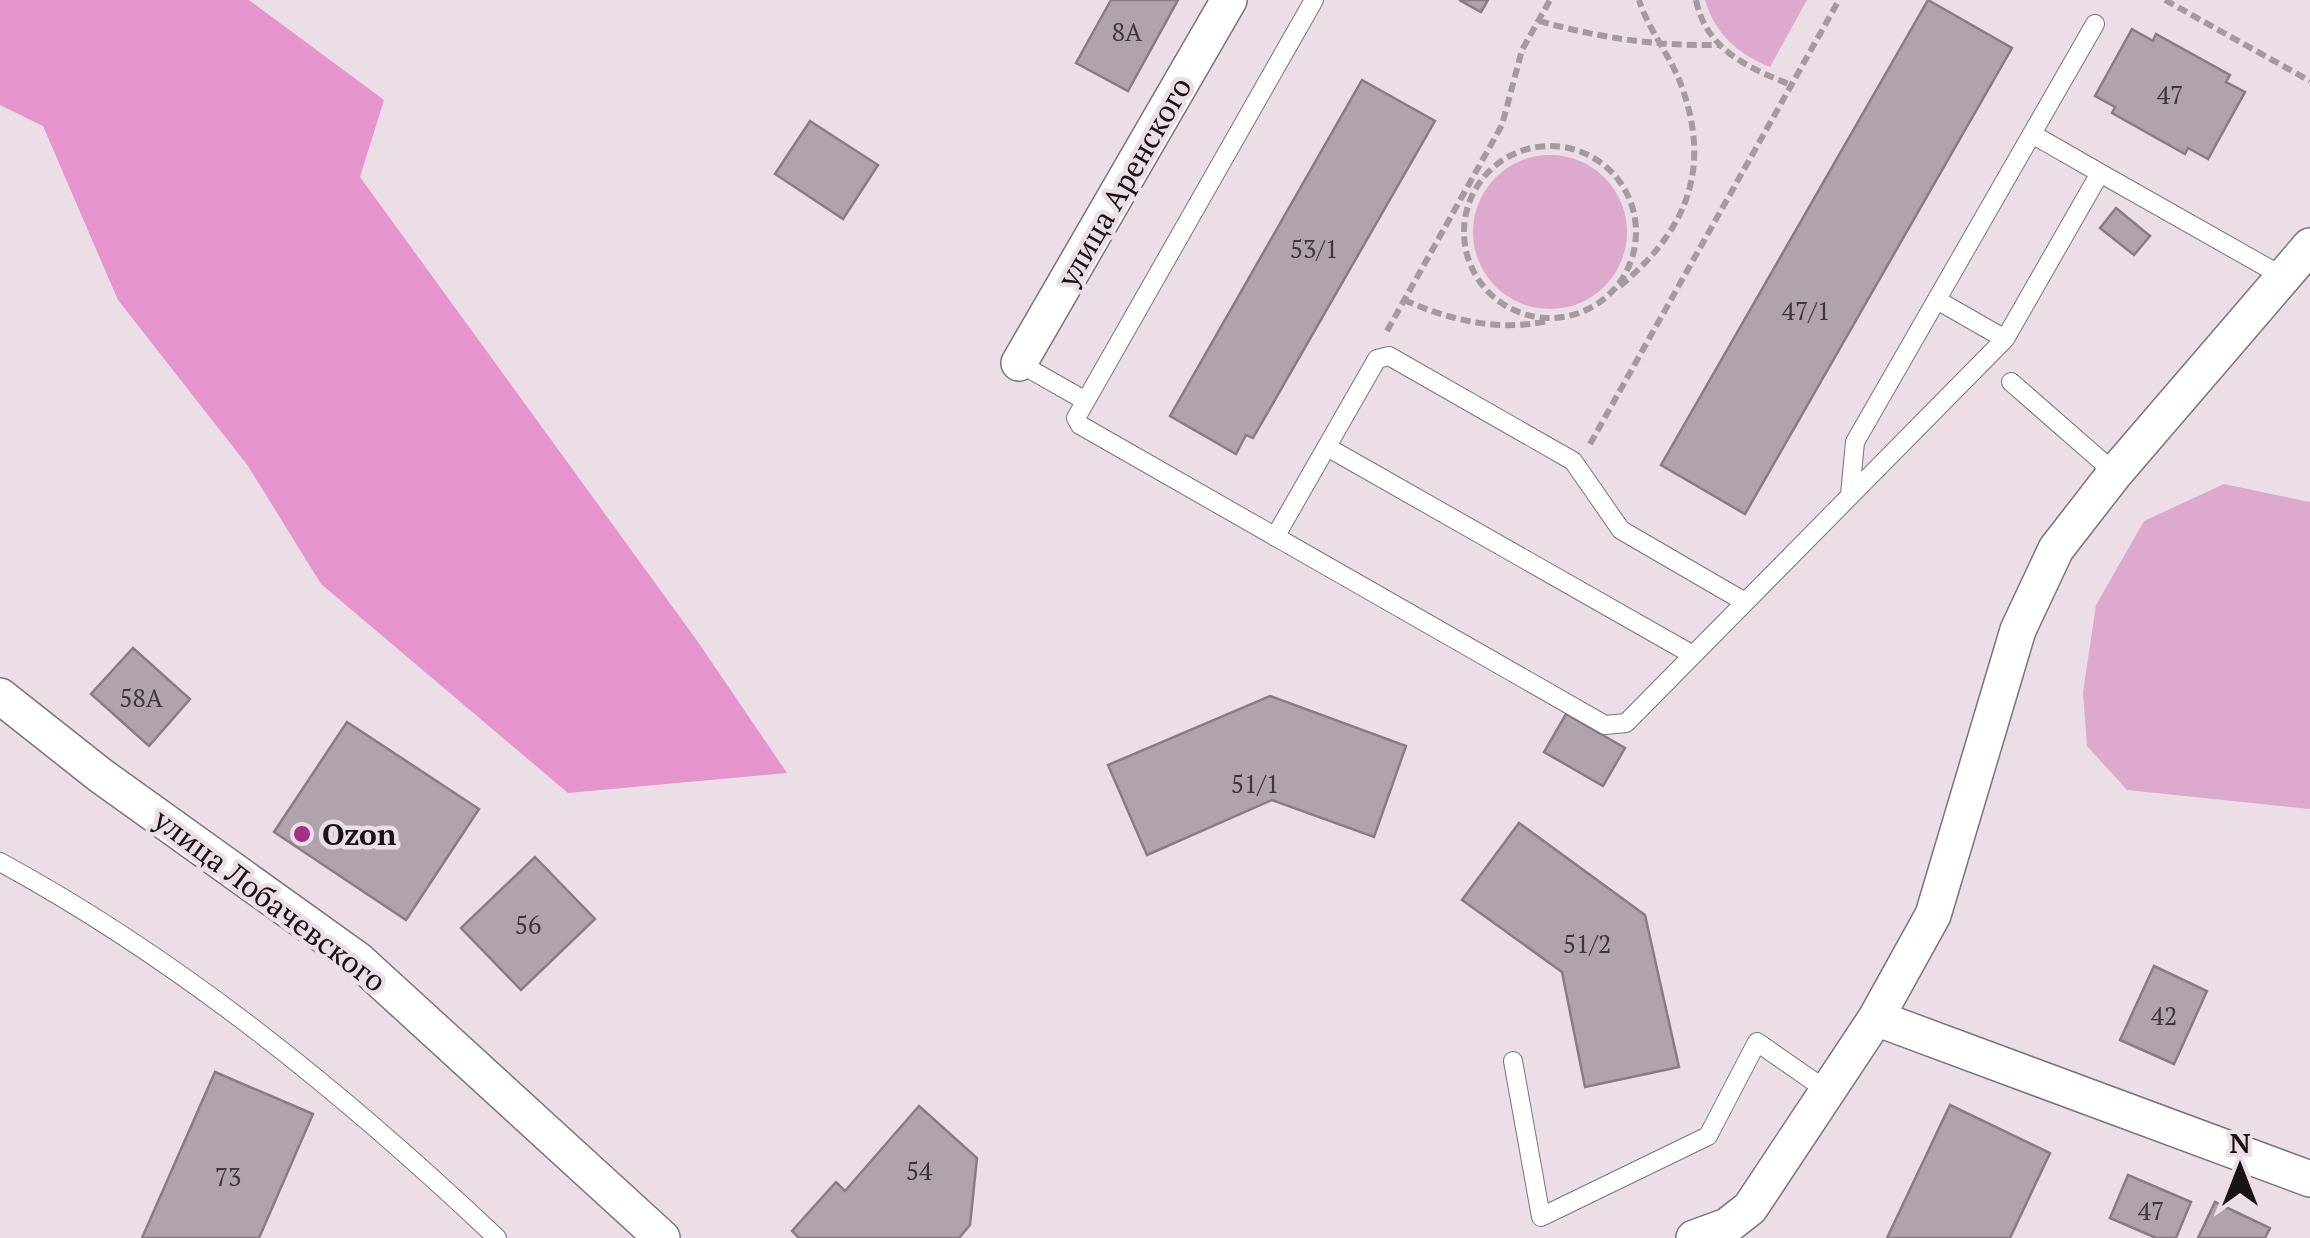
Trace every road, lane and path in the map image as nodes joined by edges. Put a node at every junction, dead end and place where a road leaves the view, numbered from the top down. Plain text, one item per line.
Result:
1 (1229, 0) edge
2 (1314, 0) edge
3 (1550, 0) edge
4 (1638, 0) edge
5 (1696, 0) edge
6 (1838, 0) edge
7 (2165, 0) edge
8 (1539, 21) junction
9 (2095, 24) dead end
10 (1719, 44) junction
11 (1662, 46) junction
12 (2310, 81) edge
13 (1790, 85) junction
14 (2032, 134) junction
15 (2100, 173) junction
16 (1470, 189) junction
17 (2310, 246) edge
18 (2282, 276) junction
19 (1611, 293) junction
20 (1404, 300) junction
21 (1937, 300) junction
22 (1569, 316) junction
23 (2004, 339) junction
24 (1382, 356) junction
25 (1019, 363) joint
26 (2010, 382) dead end
27 (1084, 400) junction
28 (1328, 447) junction
29 (1578, 465) junction
30 (2115, 473) junction
31 (1850, 495) junction
32 (1276, 537) junction
33 (1745, 602) junction
34 (1693, 655) junction
35 (0, 696) edge
36 (0, 862) edge
37 (1876, 1018) junction
38 (1513, 1061) dead end
39 (1826, 1090) junction
40 (2310, 1179) edge
41 (498, 1238) edge
42 (662, 1238) edge
43 (1694, 1238) edge

1 - 25 street, улица Аренского
2 - 27 lane
3 - 8 path
4 - 11 path
5 - 10 path
6 - 13 path
7 - 12 path
8 - 11 path
8 - 16 path
9 - 14 lane
10 - 11 path
10 - 13 path
11 - 19 path
13 - 29 path
14 - 15 lane
14 - 21 lane
15 - 18 lane
15 - 23 lane
16 - 19 path
16 - 20 path
16 - 22 path
17 - 18 street
18 - 30 street
19 - 22 path
20 - 22 path
20 - 24 path
21 - 23 lane
21 - 31 lane
23 - 31 lane
24 - 28 lane
24 - 29 lane
25 - 27 lane
26 - 30 lane
27 - 32 lane
28 - 32 lane
28 - 34 lane
29 - 33 lane
30 - 37 street
31 - 33 lane
32 - 34 lane
33 - 34 lane
35 - 42 street, улица Лобачевского
36 - 41 lane
37 - 39 street
37 - 40 street
38 - 39 lane
39 - 43 street

